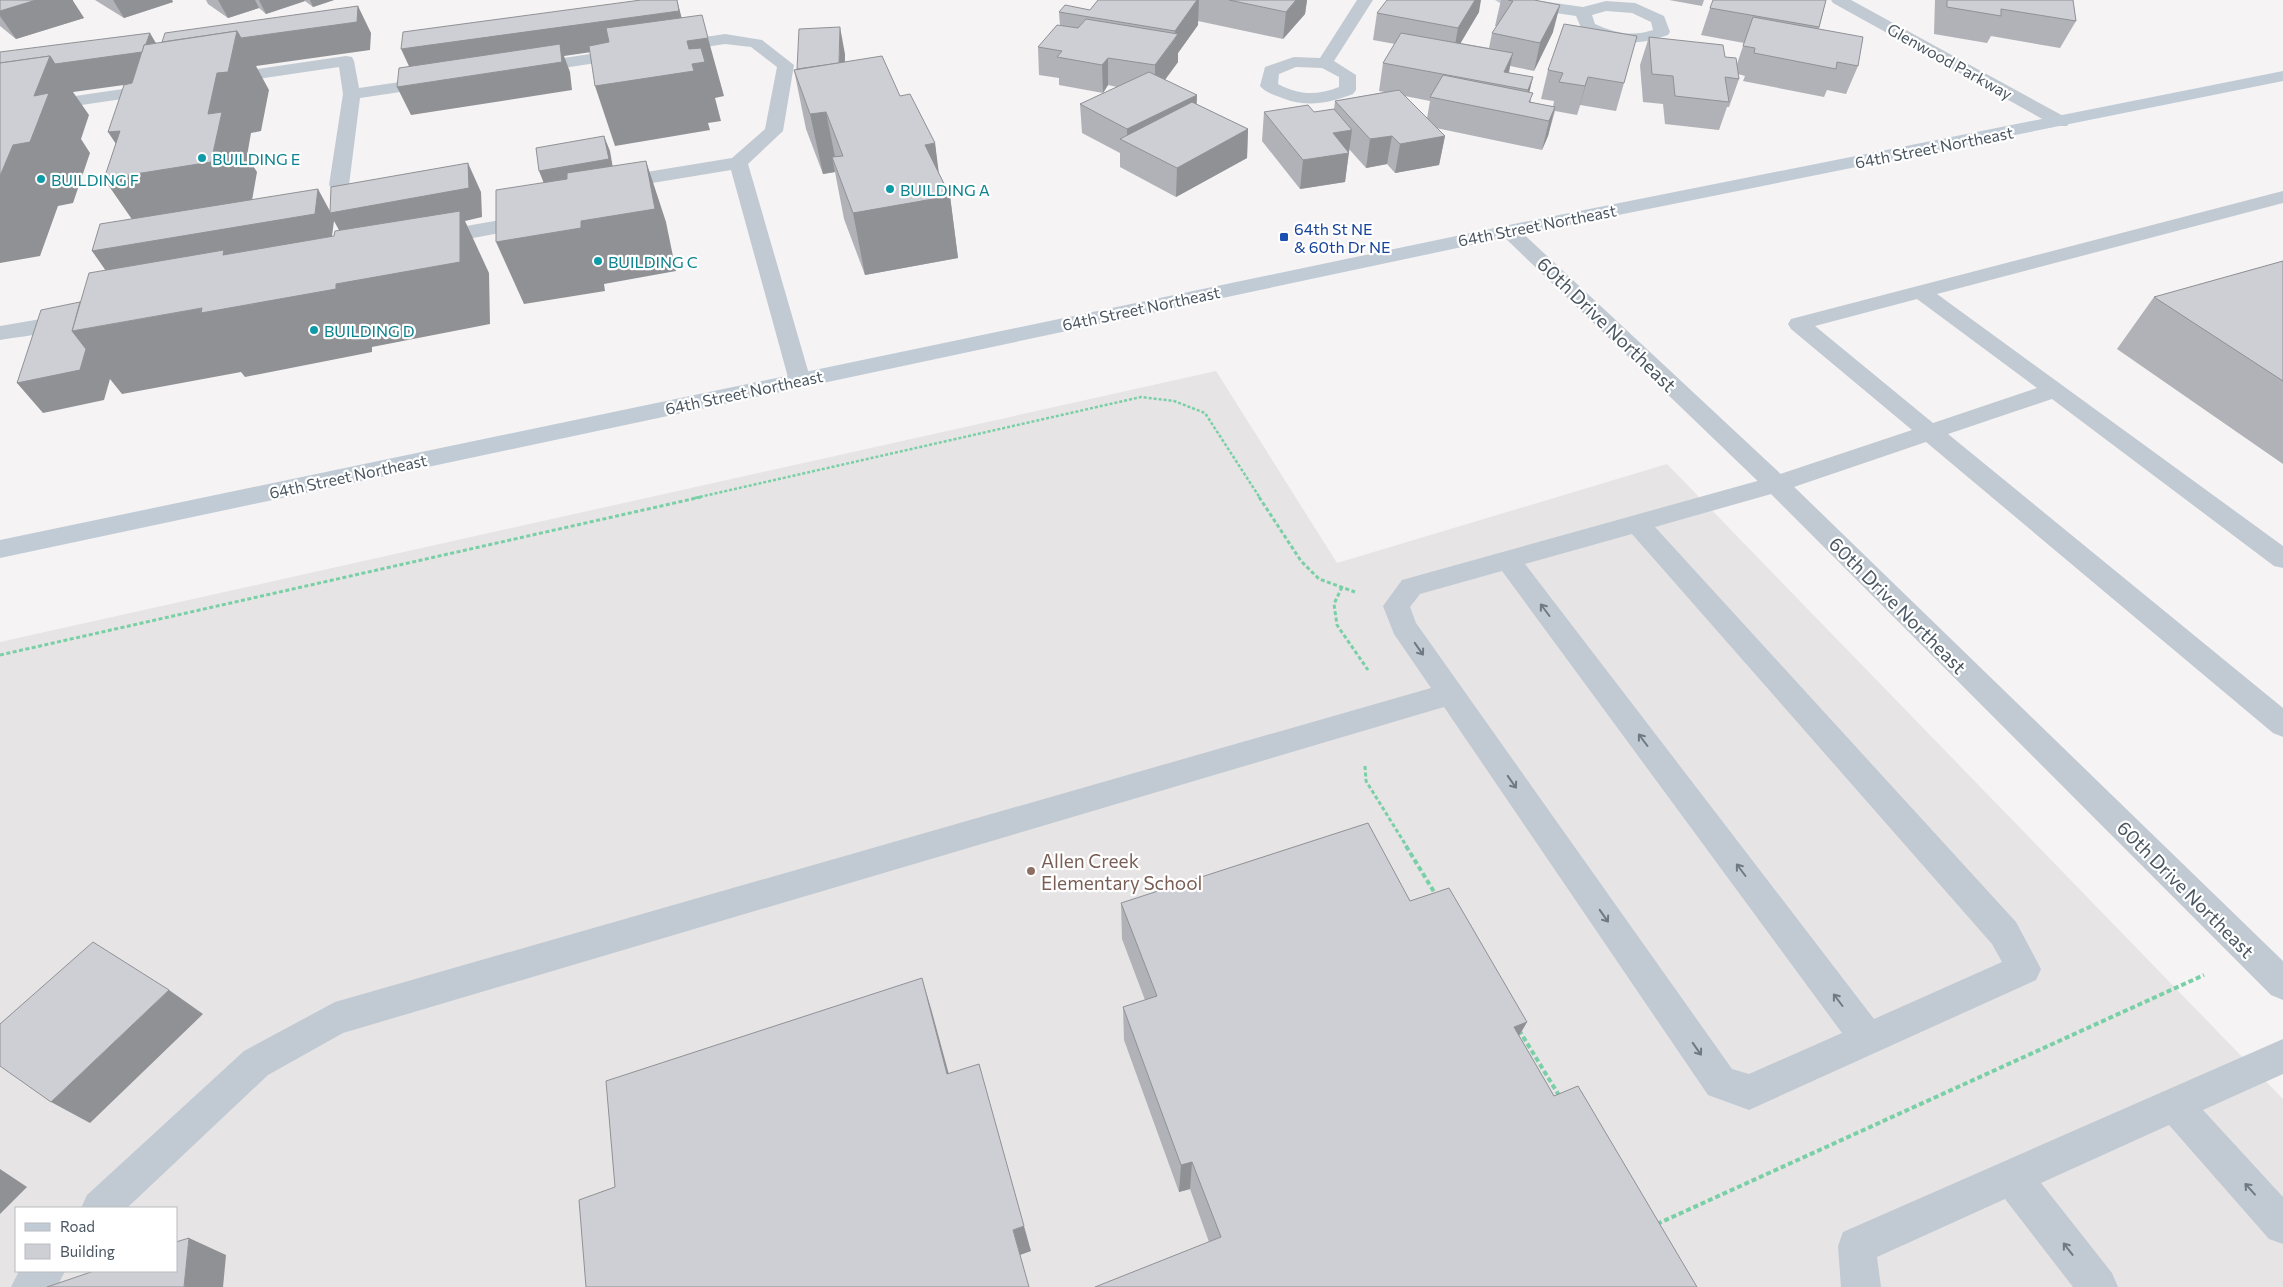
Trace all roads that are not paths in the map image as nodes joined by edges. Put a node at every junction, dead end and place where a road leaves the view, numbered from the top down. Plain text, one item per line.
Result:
1 (1364, 0) edge
2 (1503, 0) edge
3 (1839, 0) edge
4 (1583, 12) dead end
5 (1325, 63) dead end
6 (509, 71) edge
7 (2283, 76) edge
8 (450, 80) edge
9 (212, 81) edge
10 (173, 86) edge
11 (352, 94) junction
12 (0, 112) edge
13 (2061, 122) junction
14 (738, 164) junction
15 (339, 185) edge
16 (602, 185) edge
17 (2283, 197) edge
18 (547, 204) edge
19 (1509, 231) junction
20 (414, 241) edge
21 (1921, 292) junction
22 (86, 308) edge
23 (0, 333) edge
24 (800, 380) junction
25 (2055, 390) junction
26 (1930, 432) junction
27 (1776, 484) junction
28 (1636, 522) junction
29 (0, 549) edge
30 (1508, 560) junction
31 (2283, 560) edge
32 (1450, 694) junction
33 (2283, 725) edge
34 (2283, 984) edge
35 (1868, 1039) junction
36 (2283, 1056) edge
37 (2174, 1104) junction
38 (2012, 1177) junction
39 (101, 1207) edge
40 (2283, 1225) edge
41 (44, 1272) edge
42 (31, 1287) edge
43 (1861, 1287) edge
44 (2098, 1287) edge

1 - 5 street
2 - 4 street
3 - 13 street, Glenwood Parkway
6 - 14 street
7 - 13 main road, 64th Street Northeast
8 - 11 street
9 - 11 street
10 - 12 street
11 - 15 street
13 - 19 main road, 64th Street Northeast
14 - 16 street
14 - 24 street
17 - 21 street
18 - 20 street
19 - 24 main road, 64th Street Northeast
19 - 27 street, 60th Drive Northeast
21 - 25 street
21 - 26 street
22 - 23 street
24 - 29 main road, 64th Street Northeast
25 - 26 street
25 - 31 street
26 - 27 street
26 - 33 street
27 - 28 street
27 - 34 street, 60th Drive Northeast
28 - 30 street
28 - 35 street
30 -> 32 street
35 -> 30 street
32 -> 35 street
32 - 39 street
36 - 37 street
37 - 38 street
40 -> 37 street
38 - 43 street
44 -> 38 street
41 - 42 street

